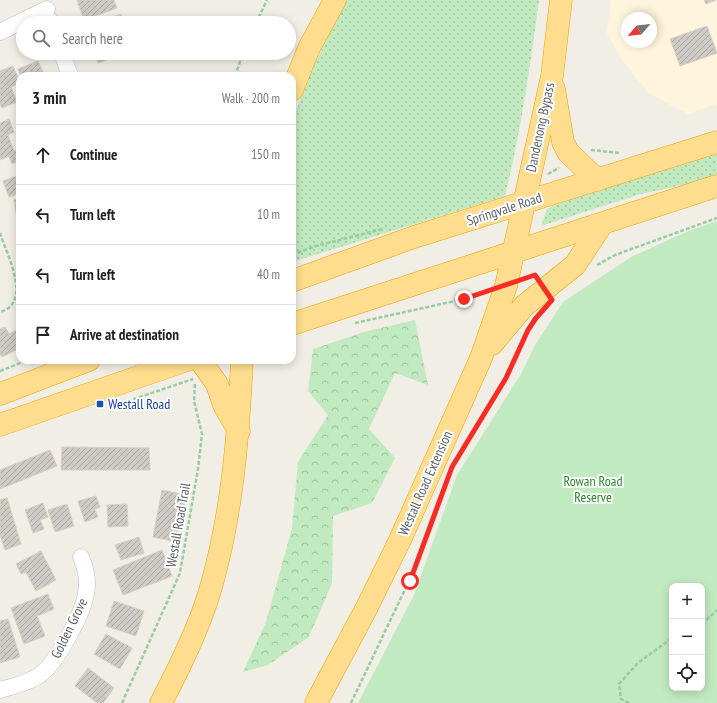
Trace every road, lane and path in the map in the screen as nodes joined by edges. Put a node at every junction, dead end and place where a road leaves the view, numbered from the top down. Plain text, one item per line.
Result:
1 (267, 0) edge
2 (334, 0) edge
3 (561, 0) edge
4 (259, 16) edge
5 (16, 26) edge
6 (16, 30) edge
7 (0, 32) edge
8 (64, 60) edge
9 (241, 60) edge
10 (69, 72) edge
11 (237, 72) edge
12 (552, 76) junction
13 (296, 80) edge
14 (717, 142) edge
15 (624, 153) dead end
16 (575, 160) junction
17 (597, 180) junction
18 (717, 186) edge
19 (524, 203) junction
20 (717, 218) edge
21 (602, 224) junction
22 (0, 233) edge
23 (512, 253) junction
24 (592, 268) dead end
25 (296, 280) edge
26 (16, 285) edge
27 (506, 286) junction
28 (16, 295) edge
29 (0, 312) edge
30 (296, 323) edge
31 (352, 324) dead end
32 (532, 324) dead end
33 (481, 358) junction
34 (18, 364) edge
35 (79, 364) edge
36 (242, 364) edge
37 (194, 366) edge
38 (0, 371) edge
39 (0, 394) edge
40 (121, 403) dead end
41 (0, 425) edge
42 (238, 431) junction
43 (452, 467) dead end
44 (447, 481) dead end
45 (81, 557) dead end
46 (717, 610) edge
47 (705, 621) edge
48 (669, 640) edge
49 (0, 690) edge
50 (122, 703) edge
51 (162, 703) edge
52 (316, 703) edge
53 (351, 703) edge
54 (629, 703) edge

1 - 4 path
2 - 13 highway
3 - 12 highway, Dandenong Bypass
5 - 7 street
6 - 7 street
8 - 10 street
9 - 11 path
12 - 16 highway
12 - 19 highway, Dandenong Bypass
14 - 17 highway, Springvale Road
15 - 16 path
16 - 17 highway
17 - 19 highway, Springvale Road
18 - 21 highway
19 - 23 highway, Dandenong Bypass
19 - 25 highway, Springvale Road
20 - 24 path
21 - 23 highway
21 - 33 highway
22 - 26 path
23 - 27 highway, Westall Road Extension
23 - 30 highway
27 - 31 path
27 - 33 highway, Westall Road Extension
28 - 29 path
32 - 43 path
33 - 52 highway, Westall Road Extension
34 - 38 path
35 - 39 highway
36 - 42 highway
37 - 40 path
37 - 41 highway
37 - 42 highway
37 - 50 path, Westall Road Trail
42 - 51 highway
44 - 53 path
45 - 49 street, Golden Grove
46 - 47 path
48 - 54 path

